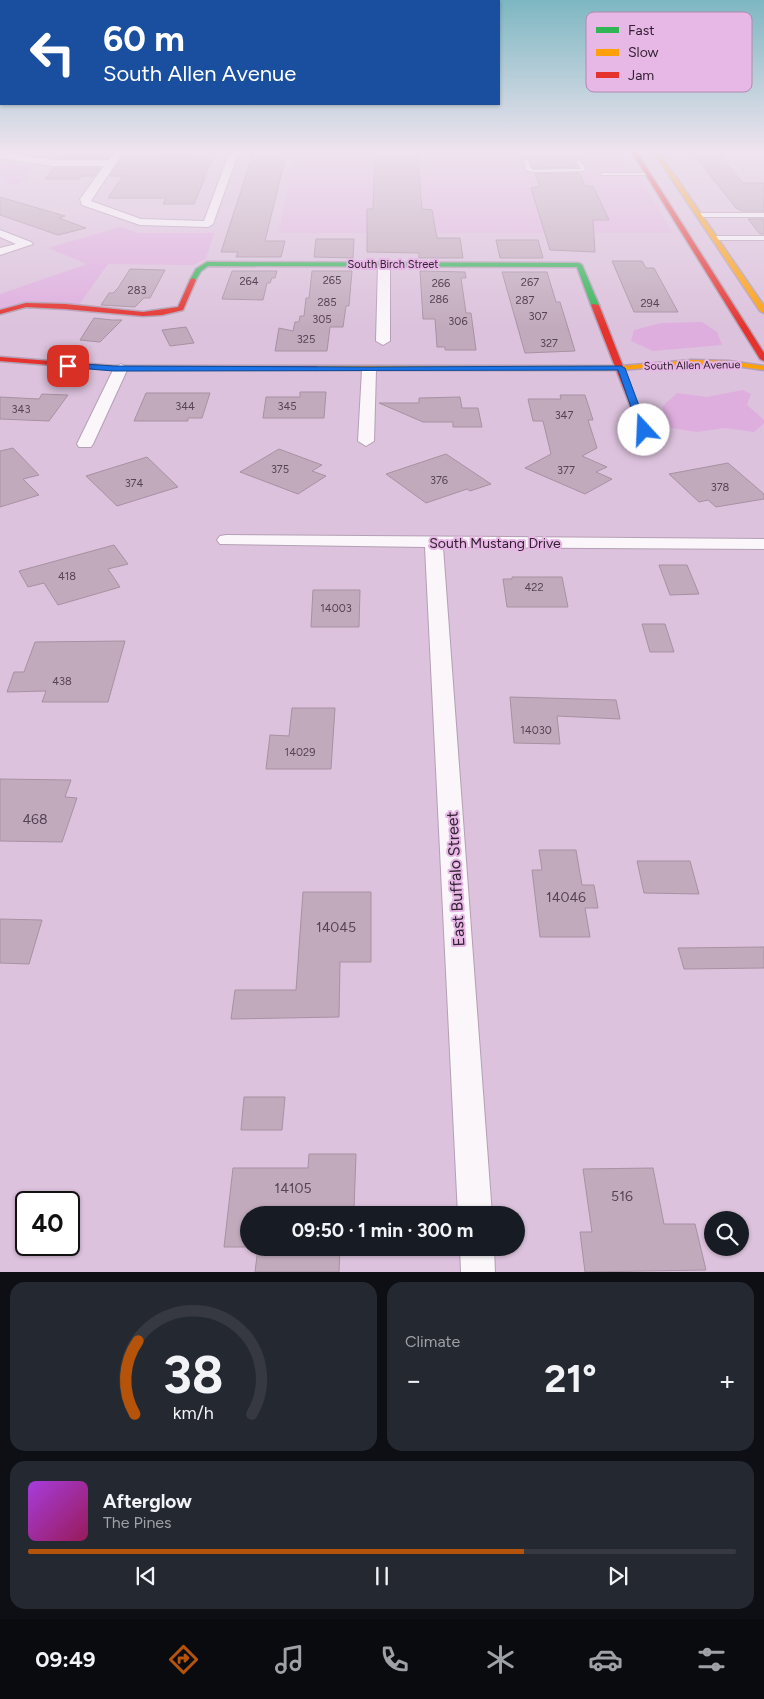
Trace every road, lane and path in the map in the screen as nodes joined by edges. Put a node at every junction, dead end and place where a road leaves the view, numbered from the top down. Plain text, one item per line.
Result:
1 (109, 210) edge
2 (213, 210) edge
3 (670, 210) edge
4 (697, 210) edge
5 (700, 215) junction
6 (764, 215) edge
7 (680, 226) junction
8 (707, 226) junction
9 (0, 233) edge
10 (715, 238) junction
11 (764, 238) edge
12 (0, 252) edge
13 (384, 264) junction
14 (764, 311) edge
15 (0, 312) edge
16 (383, 341) dead end
17 (0, 359) edge
18 (764, 360) edge
19 (120, 368) junction
20 (621, 368) junction
21 (764, 368) edge
22 (369, 370) junction
23 (366, 441) dead end
24 (85, 444) dead end
25 (650, 446) dead end
26 (226, 540) dead end
27 (434, 542) junction
28 (764, 544) edge
29 (474, 1206) edge
30 (477, 1256) edge
31 (478, 1272) edge

1 - 2 street
3 - 7 street
4 - 5 street
5 - 6 lane
5 - 8 street
7 - 8 street
7 - 18 street
8 - 10 street
9 - 12 street
10 - 11 lane
10 - 14 street
13 - 15 street, South Birch Street
13 - 16 street
13 - 20 street, South Birch Street
17 - 19 street, South Allen Avenue
19 - 22 street, South Allen Avenue
19 - 24 street
20 - 21 street, South Allen Avenue
20 - 22 street, South Allen Avenue
20 - 25 street
22 - 23 street
26 - 27 street, South Mustang Drive
27 - 28 street, South Mustang Drive
27 - 29 street, East Buffalo Street
30 - 31 street

